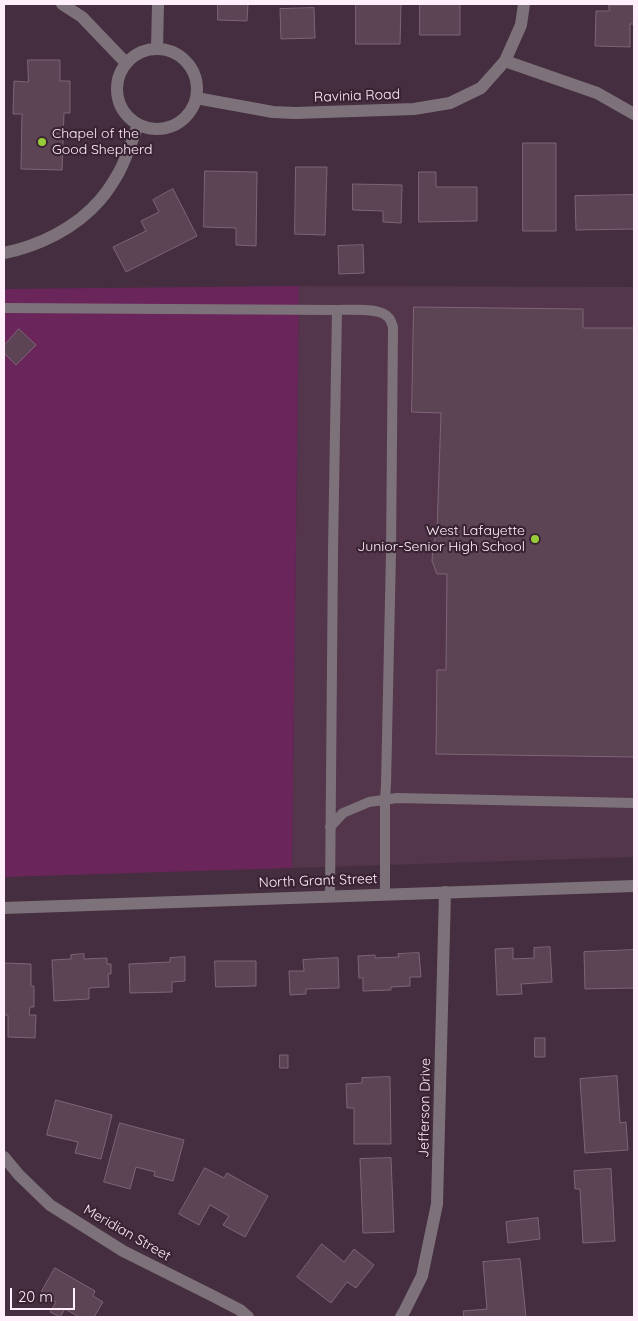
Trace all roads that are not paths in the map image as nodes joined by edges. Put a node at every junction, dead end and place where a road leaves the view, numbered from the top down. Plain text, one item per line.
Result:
1 (62, 4) edge
2 (158, 4) edge
3 (524, 4) edge
4 (157, 48) junction
5 (505, 61) junction
6 (126, 62) junction
7 (196, 98) junction
8 (634, 114) edge
9 (138, 125) junction
10 (4, 254) edge
11 (4, 308) edge
12 (336, 310) junction
13 (385, 799) junction
14 (634, 803) edge
15 (330, 827) junction
16 (634, 886) edge
17 (445, 892) junction
18 (385, 894) junction
19 (330, 896) junction
20 (4, 908) edge
21 (4, 1157) edge
22 (248, 1317) edge
23 (401, 1317) edge

1 - 6 street
2 - 4 street
3 - 5 street, Ravinia Road
4 - 6 street
4 - 7 street
5 - 7 street, Ravinia Road
5 - 8 street
6 - 9 street
7 - 9 street
9 - 10 street
11 - 12 lane
12 - 13 lane
12 - 15 lane
13 - 14 lane
13 - 15 lane
13 - 18 lane
15 - 19 lane
16 - 17 street, North Grant Street
17 - 18 street, North Grant Street
17 - 23 street, Jefferson Drive
18 - 19 street, North Grant Street
19 - 20 street, North Grant Street
21 - 22 street, Meridian Street

